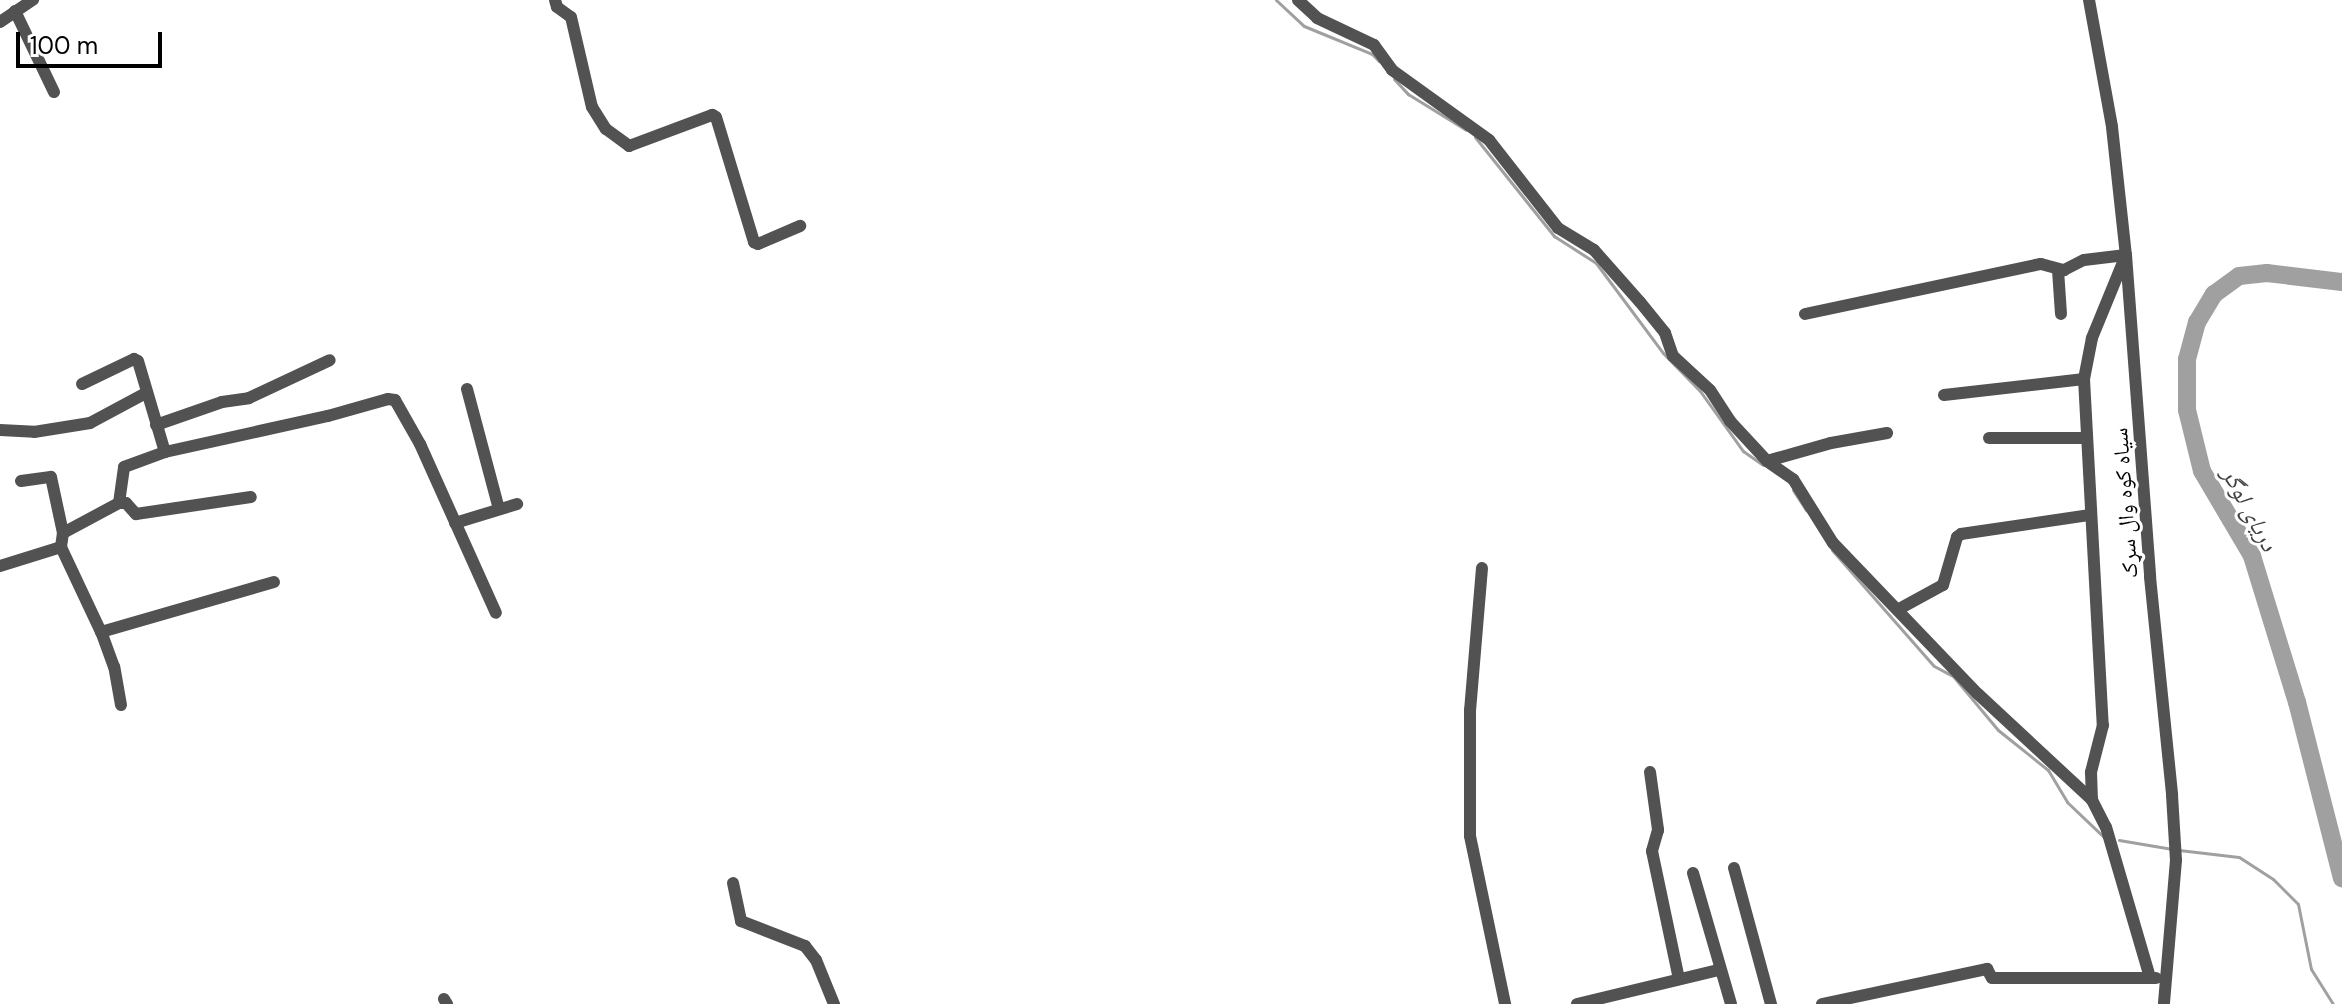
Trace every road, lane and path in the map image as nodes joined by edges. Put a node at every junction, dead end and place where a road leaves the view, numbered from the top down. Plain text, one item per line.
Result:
1 (33, 0) edge
2 (555, 0) edge
3 (1298, 0) edge
4 (2089, 0) edge
5 (15, 11) junction
6 (0, 22) edge
7 (54, 92) dead end
8 (800, 226) dead end
9 (2126, 255) junction
10 (2058, 270) junction
11 (1805, 314) dead end
12 (2061, 314) dead end
13 (330, 360) dead end
14 (2084, 379) junction
15 (82, 384) dead end
16 (467, 389) dead end
17 (146, 393) junction
18 (1944, 395) dead end
19 (156, 425) junction
20 (0, 430) edge
21 (1887, 433) dead end
22 (1989, 438) dead end
23 (2086, 438) junction
24 (165, 452) junction
25 (1767, 461) junction
26 (21, 481) dead end
27 (251, 497) dead end
28 (119, 503) junction
29 (517, 504) dead end
30 (499, 509) junction
31 (2089, 515) junction
32 (455, 523) junction
33 (63, 533) junction
34 (61, 547) junction
35 (0, 566) edge
36 (1482, 568) dead end
37 (274, 582) dead end
38 (1899, 609) junction
39 (496, 613) dead end
40 (101, 632) junction
41 (121, 705) dead end
42 (1650, 772) dead end
43 (2092, 800) junction
44 (1734, 868) dead end
45 (1693, 873) dead end
46 (733, 883) dead end
47 (1719, 970) junction
48 (2157, 978) junction
49 (1679, 979) junction
50 (834, 1004) edge
51 (1505, 1004) edge
52 (1577, 1004) edge
53 (1731, 1004) edge
54 (1771, 1004) edge
55 (1822, 1004) edge
56 (2164, 1004) edge

1 - 5 street
2 - 8 street
3 - 25 street
4 - 9 street, سیاه کوه وال سړک
5 - 6 street
5 - 7 street
9 - 10 street
9 - 14 street
9 - 48 street, سیاه کوه وال سړک
10 - 11 street
10 - 12 street
13 - 19 street
14 - 18 street
14 - 23 street
15 - 17 street
16 - 30 street
17 - 19 street
17 - 20 street
19 - 24 street
21 - 25 street
22 - 23 street
23 - 31 street
24 - 28 street
24 - 32 street
25 - 38 street
26 - 33 street
27 - 28 street
28 - 33 street
29 - 30 street
30 - 32 street
31 - 38 street
31 - 43 street
32 - 39 street
33 - 34 street
34 - 35 street
34 - 40 street
36 - 51 street
37 - 40 street
38 - 43 street
40 - 41 street
42 - 49 street
43 - 48 street
44 - 54 street
45 - 47 street
46 - 50 street
47 - 49 street
47 - 53 street
48 - 55 street
48 - 56 street, سیاه کوه وال سړک
49 - 52 street

